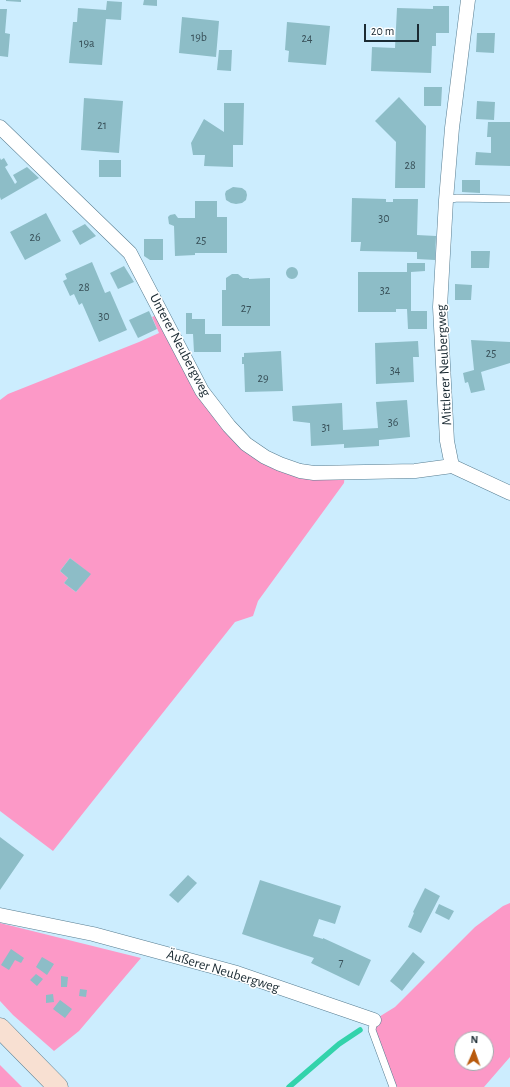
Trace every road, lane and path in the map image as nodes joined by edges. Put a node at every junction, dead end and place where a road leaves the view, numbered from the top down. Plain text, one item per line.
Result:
1 (468, 0) edge
2 (0, 127) edge
3 (510, 199) edge
4 (446, 200) junction
5 (452, 466) junction
6 (510, 492) edge
7 (0, 915) edge
8 (374, 1020) joint
9 (0, 1028) edge
10 (58, 1087) edge
11 (393, 1087) edge

1 - 4 street, Mittlerer Neubergweg
2 - 5 street, Unterer Neubergweg
3 - 4 lane
4 - 5 street, Mittlerer Neubergweg
5 - 6 street
7 - 8 street, Äußerer Neubergweg
8 - 11 lane, Äußerer Neubergweg
9 - 10 main road

